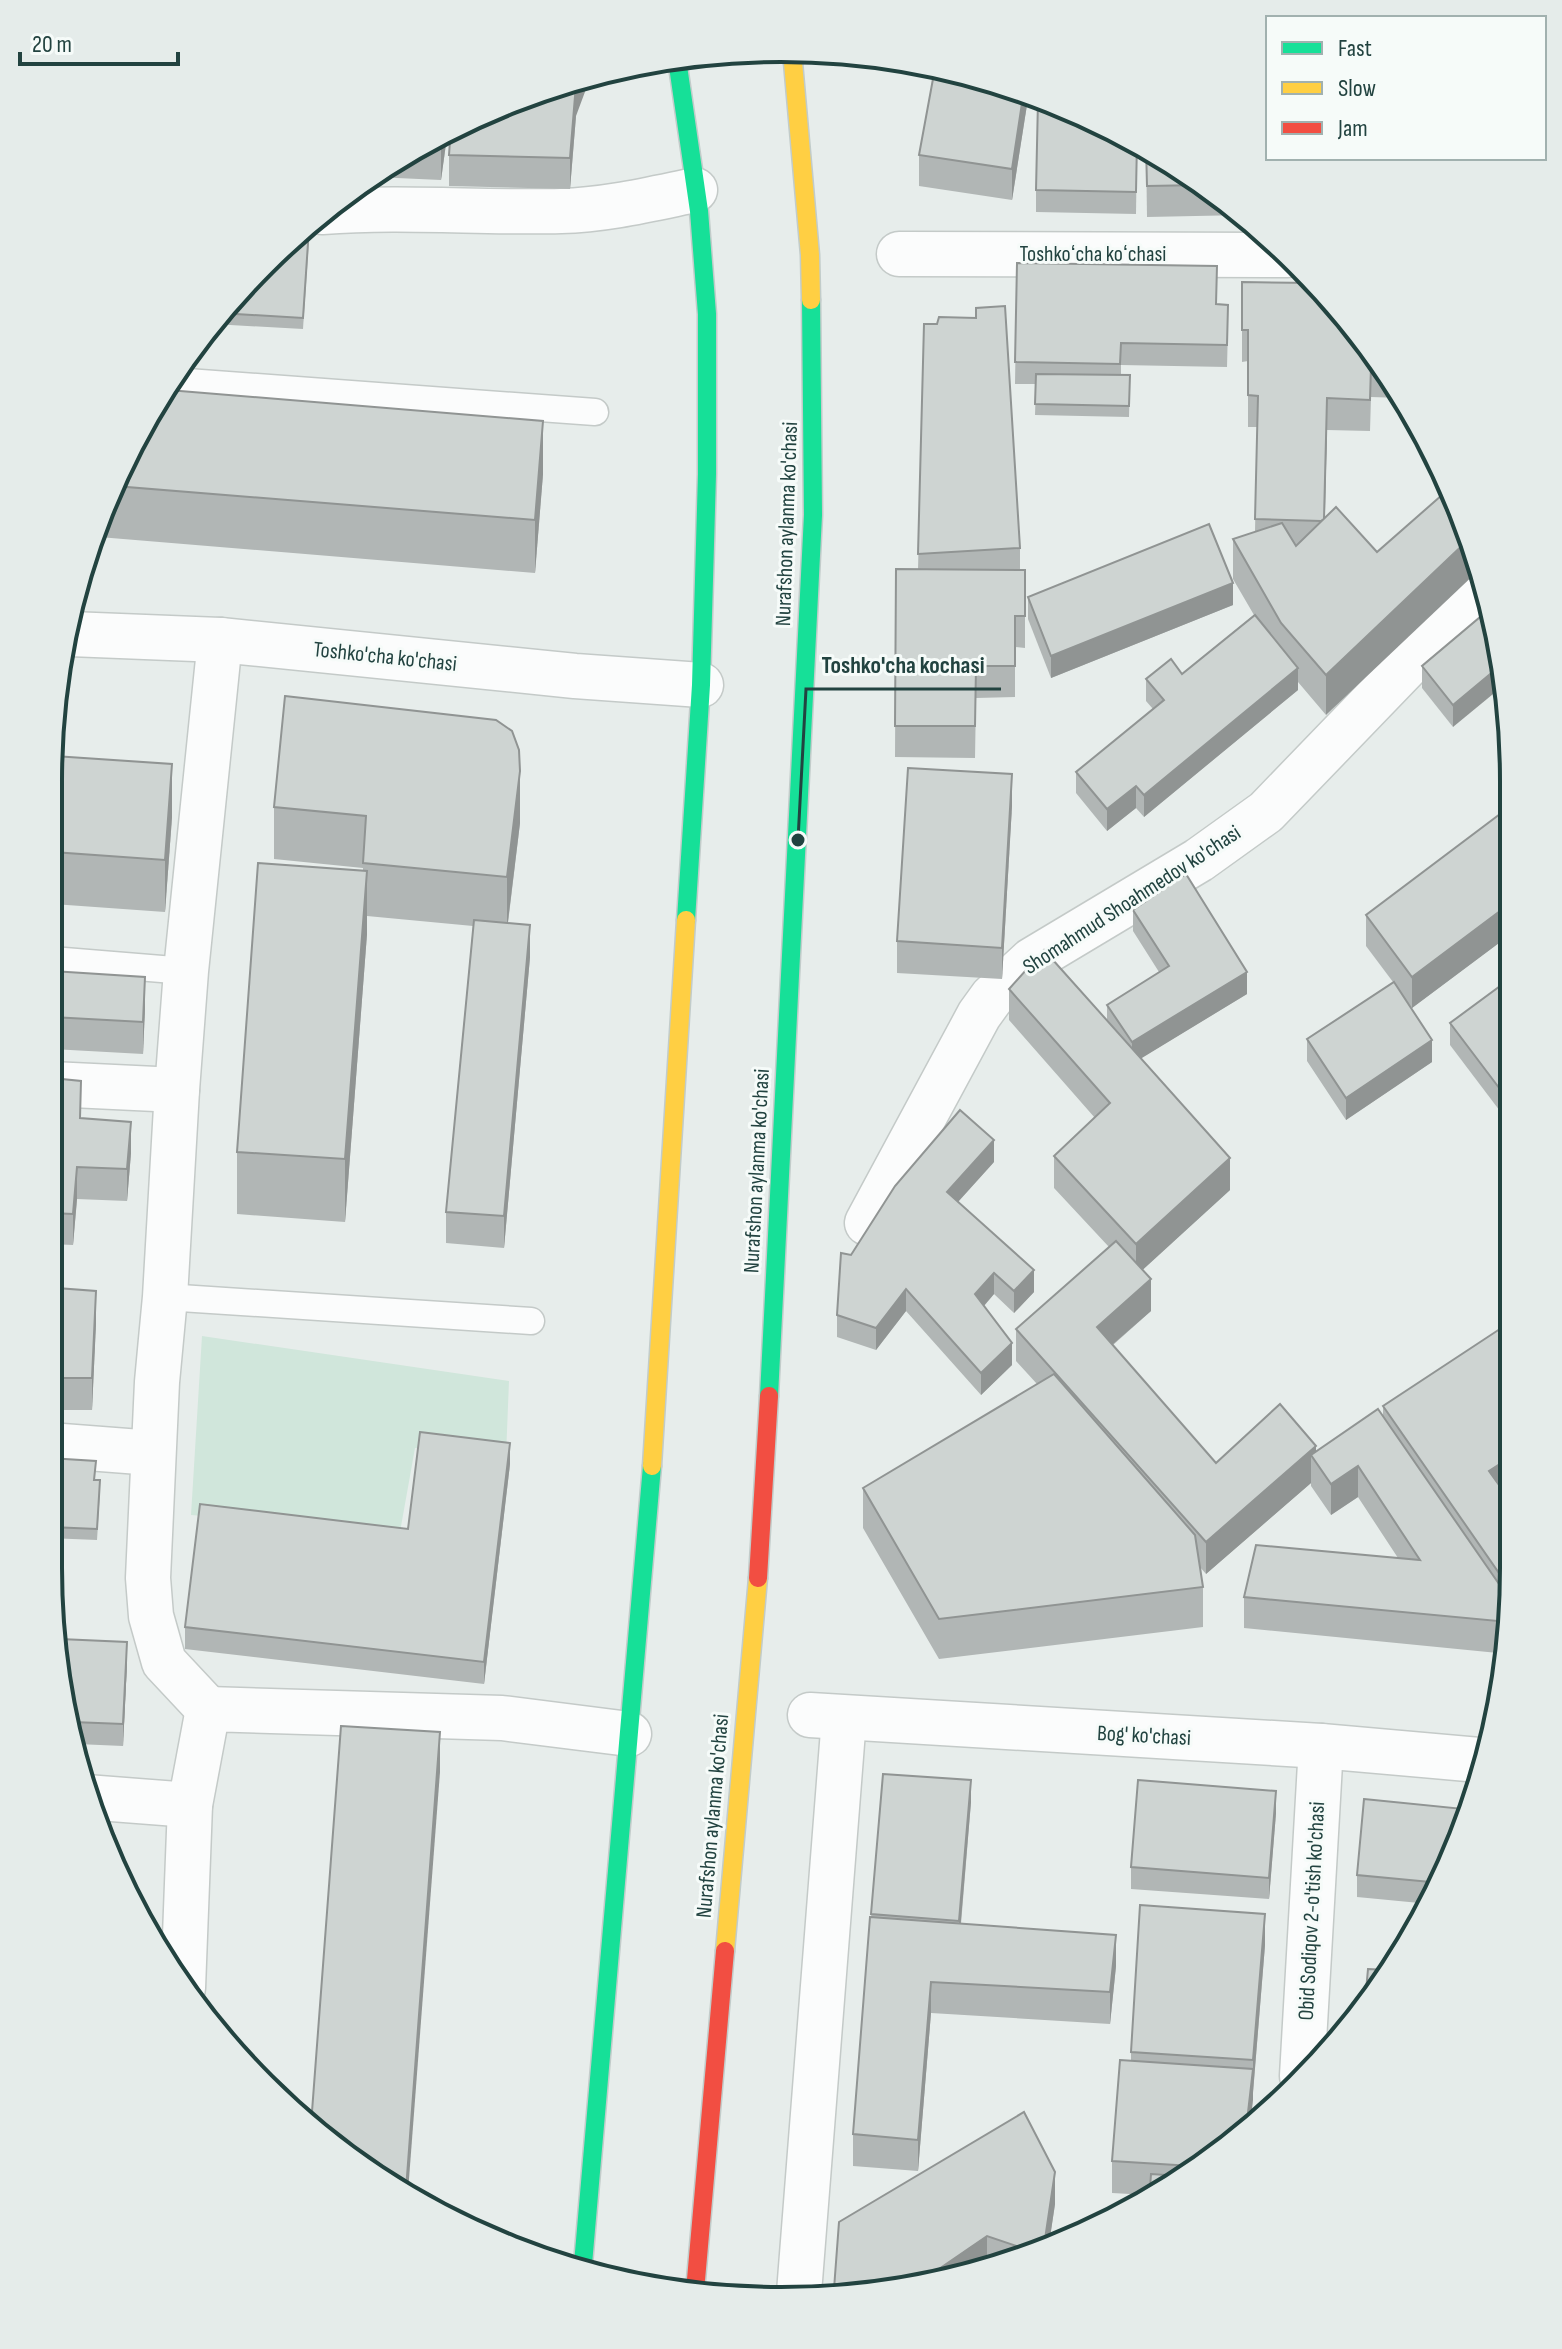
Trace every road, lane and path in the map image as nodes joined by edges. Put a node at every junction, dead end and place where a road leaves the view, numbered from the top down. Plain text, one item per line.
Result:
1 (793, 63) edge
2 (678, 69) edge
3 (695, 190) junction
4 (344, 210) edge
5 (899, 254) dead end
6 (1270, 255) edge
7 (183, 382) edge
8 (595, 412) dead end
9 (1476, 595) edge
10 (77, 634) edge
11 (220, 640) junction
12 (701, 685) junction
13 (62, 961) edge
14 (186, 971) junction
15 (62, 1085) edge
16 (177, 1090) junction
17 (867, 1223) edge
18 (165, 1297) junction
19 (531, 1321) dead end
20 (62, 1446) edge
21 (153, 1453) junction
22 (208, 1709) junction
23 (629, 1734) junction
24 (1321, 1746) junction
25 (1474, 1760) edge
26 (100, 1798) edge
27 (190, 1805) junction
28 (184, 1968) edge
29 (1303, 2062) edge
30 (583, 2259) edge
31 (696, 2282) edge
32 (799, 2286) edge

1 - 31 main road, Nurafshon aylanma ko'chasi
2 - 3 main road
3 - 4 street
3 - 12 main road
5 - 6 street, Toshkoʻcha koʻchasi
7 - 8 lane
9 - 17 street, Shomahmud Shoahmedov ko'chasi
10 - 11 street, Toshko'cha ko'chasi
11 - 12 street, Toshko'cha ko'chasi
11 - 14 street
12 - 23 main road
13 - 14 lane
14 - 16 street
15 - 16 street
16 - 18 street
18 - 19 lane
18 - 21 street
20 - 21 street
21 - 22 street
22 - 23 street
22 - 27 street
23 - 30 main road
24 - 25 street, Bog' ko'chasi
24 - 29 street, Obid Sodiqov 2-o'tish ko'chasi
24 - 32 street, Bog' ko'chasi
26 - 27 street
27 - 28 street

